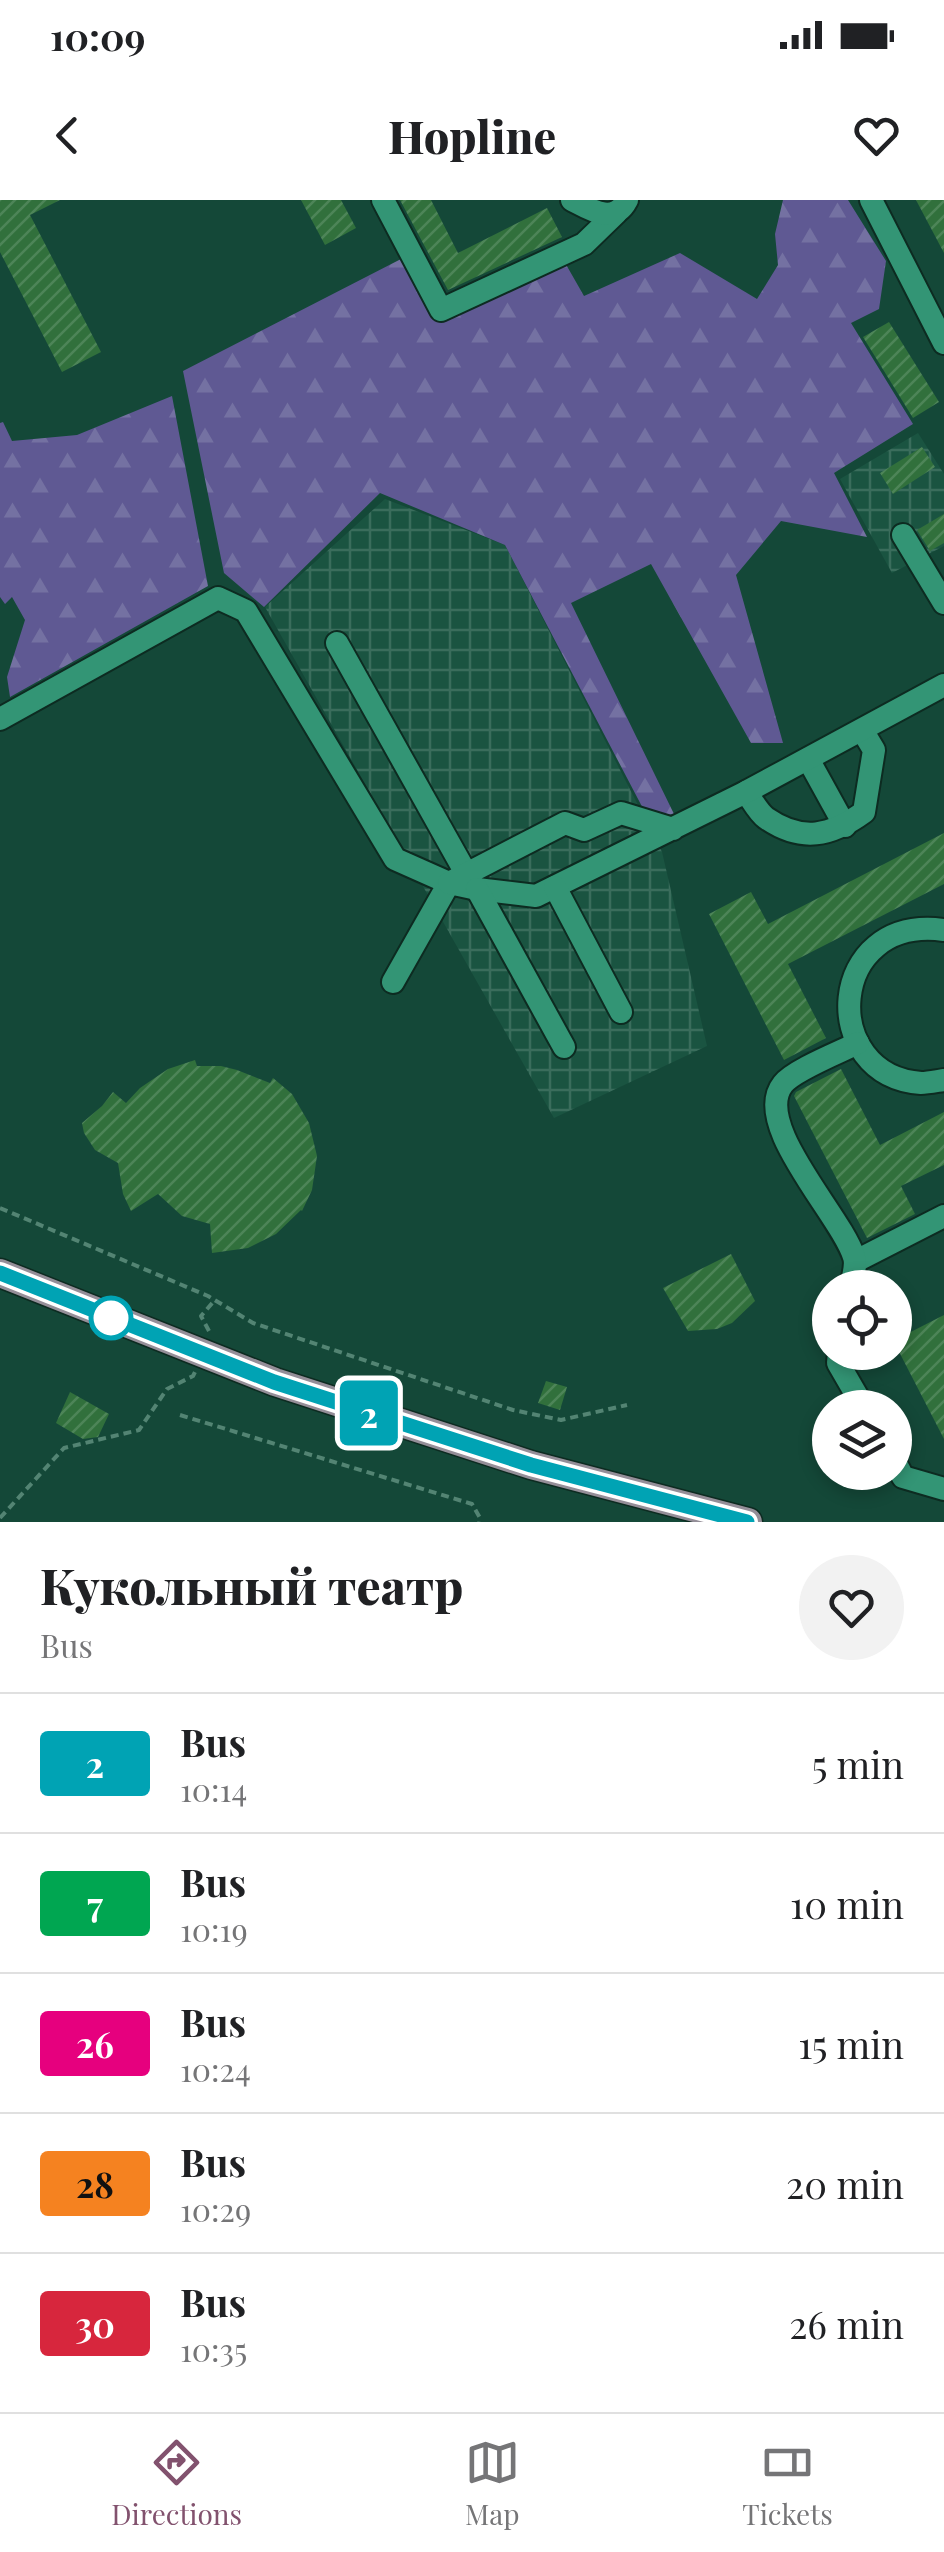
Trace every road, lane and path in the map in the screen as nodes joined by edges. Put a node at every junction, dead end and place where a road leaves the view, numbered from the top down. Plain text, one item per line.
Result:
1 (383, 200) edge
2 (572, 200) edge
3 (870, 200) edge
4 (621, 207) edge
5 (944, 343) edge
6 (903, 535) dead end
7 (944, 603) edge
8 (336, 643) dead end
9 (944, 685) edge
10 (0, 719) edge
11 (862, 730) junction
12 (808, 759) junction
13 (746, 792) junction
14 (845, 826) junction
15 (673, 829) junction
16 (464, 882) junction
17 (555, 887) junction
18 (944, 930) edge
19 (393, 982) dead end
20 (621, 1012) dead end
21 (858, 1043) junction
22 (564, 1046) dead end
23 (944, 1080) edge
24 (0, 1208) edge
25 (944, 1216) edge
26 (856, 1261) junction
27 (854, 1270) edge
28 (0, 1273) edge
29 (214, 1300) dead end
30 (210, 1334) dead end
31 (193, 1376) dead end
32 (626, 1405) dead end
33 (180, 1415) dead end
34 (912, 1480) edge
35 (944, 1489) edge
36 (0, 1518) edge
37 (479, 1522) edge
38 (748, 1522) edge

1 - 4 street
2 - 4 street
3 - 5 street
6 - 7 street
8 - 16 street
9 - 11 street
10 - 16 street
11 - 12 street
11 - 14 street
12 - 13 street
12 - 14 street
13 - 14 street
13 - 15 street
15 - 16 street
15 - 17 street
16 - 17 street
16 - 19 street
16 - 22 street
17 - 20 street
18 - 21 street
21 - 23 street
21 - 26 street
24 - 32 path
25 - 26 street
26 - 27 street
28 - 38 main road
29 - 30 path
31 - 36 path
33 - 37 path
34 - 35 street

